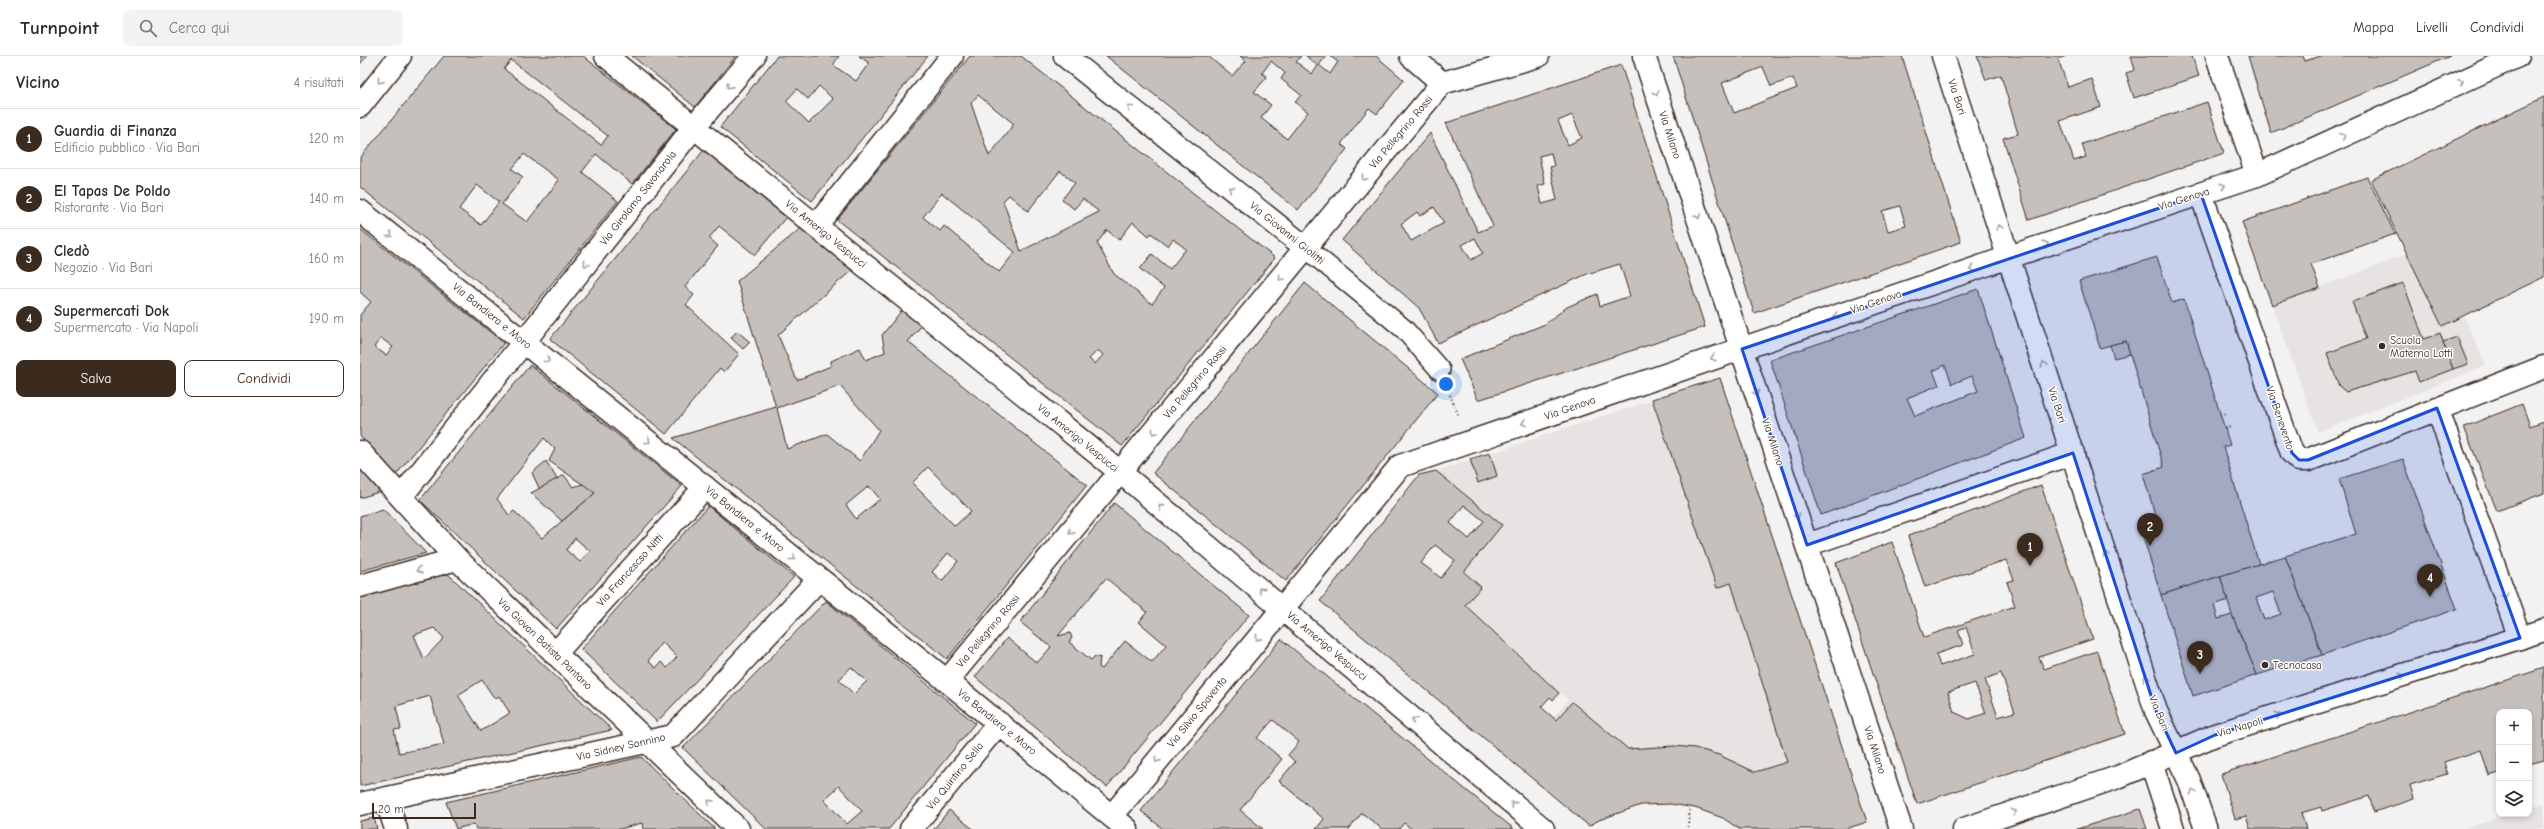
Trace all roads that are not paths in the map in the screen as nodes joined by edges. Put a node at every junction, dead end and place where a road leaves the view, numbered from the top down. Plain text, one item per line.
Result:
1 (400, 56) edge
2 (606, 56) edge
3 (754, 56) edge
4 (952, 56) edge
5 (1065, 56) edge
6 (1411, 56) edge
7 (1538, 56) edge
8 (1644, 56) edge
9 (1944, 56) edge
10 (2217, 56) edge
11 (2518, 56) edge
12 (2492, 62) edge
13 (1442, 83) junction
14 (360, 106) edge
15 (694, 127) junction
16 (2257, 175) junction
17 (2201, 194) junction
18 (360, 211) edge
19 (816, 226) junction
20 (1306, 248) junction
21 (2009, 257) junction
22 (524, 342) junction
23 (1742, 349) junction
24 (2544, 368) edge
25 (1440, 370) road end
26 (2437, 408) junction
27 (360, 452) edge
28 (2073, 454) junction
29 (1120, 472) junction
30 (705, 487) junction
31 (401, 497) junction
32 (1807, 545) junction
33 (457, 559) junction
34 (819, 579) junction
35 (360, 586) edge
36 (1282, 608) junction
37 (2544, 630) edge
38 (2520, 638) junction
39 (555, 654) junction
40 (947, 681) junction
41 (999, 723) junction
42 (647, 742) junction
43 (2176, 753) junction
44 (2151, 762) junction
45 (386, 799) junction
46 (360, 804) edge
47 (1120, 822) edge
48 (396, 829) edge
49 (738, 829) edge
50 (911, 829) edge
51 (1543, 829) edge
52 (1901, 829) edge
53 (1964, 829) edge
54 (2173, 829) edge
55 (2206, 829) edge

1 -> 14 street
2 - 15 street, Via Amerigo Vespucci
3 -> 15 street, Via Girolamo Savonarola
4 - 19 street
20 -> 5 street, Via Giovanni Giolitti
6 - 13 street
7 - 13 street
8 -> 23 street, Via Milano
21 -> 9 street, Via Bari
10 - 16 street
11 - 12 street, Via Genova
16 -> 12 street, Via Genova
13 -> 20 street, Via Pellegrino Rossi
15 - 19 street, Via Amerigo Vespucci
15 -> 22 street, Via Girolamo Savonarola
17 -> 16 street, Via Genova
21 -> 17 street, Via Genova
17 - 26 street, Via Benevento
18 -> 22 street, Via Bandiera e Moro
19 - 29 street, Via Amerigo Vespucci
20 - 25 lane, Via Giovanni Giolitti
20 -> 29 street, Via Pellegrino Rossi
21 -> 23 street, Via Genova
28 -> 21 street, Via Bari
22 -> 30 street, Via Bandiera e Moro
22 - 31 street, Via Girolamo Savonarola
23 -> 32 street, Via Milano
23 -> 36 street, Via Genova
24 - 26 street, Via Benevento
26 -> 38 street
27 - 31 street, Via Giovan Batista Pantano
28 - 32 street
43 -> 28 street, Via Bari
36 -> 29 street, Via Amerigo Vespucci
29 -> 40 street, Via Pellegrino Rossi
30 -> 34 street, Via Bandiera e Moro
30 - 39 street, Via Francescso Nitti
31 - 33 street, Via Giovan Batista Pantano
32 - 52 street, Via Milano
33 -> 35 street
33 - 39 street, Via Giovan Batista Pantano
34 - 40 street, Via Bandiera e Moro
34 - 42 street, Via Sidney Sonnino
36 -> 47 street, Via Silvio Spaventa
51 -> 36 street, Via Amerigo Vespucci
37 - 38 street, Via Napoli
43 -> 38 street, Via Napoli
39 - 42 street, Via Giovan Batista Pantano
40 - 41 street, Via Bandiera e Moro
41 - 47 street, Via Bandiera e Moro
41 - 50 street, Via Quintino Sella
42 - 45 street, Via Sidney Sonnino
49 -> 42 street, Via Giovan Batista Pantano
43 - 44 street, Via Napoli
55 -> 43 street, Via Bari
53 -> 44 street, Via Napoli
44 - 54 street
45 - 46 street, Via Sidney Sonnino
45 - 48 street

